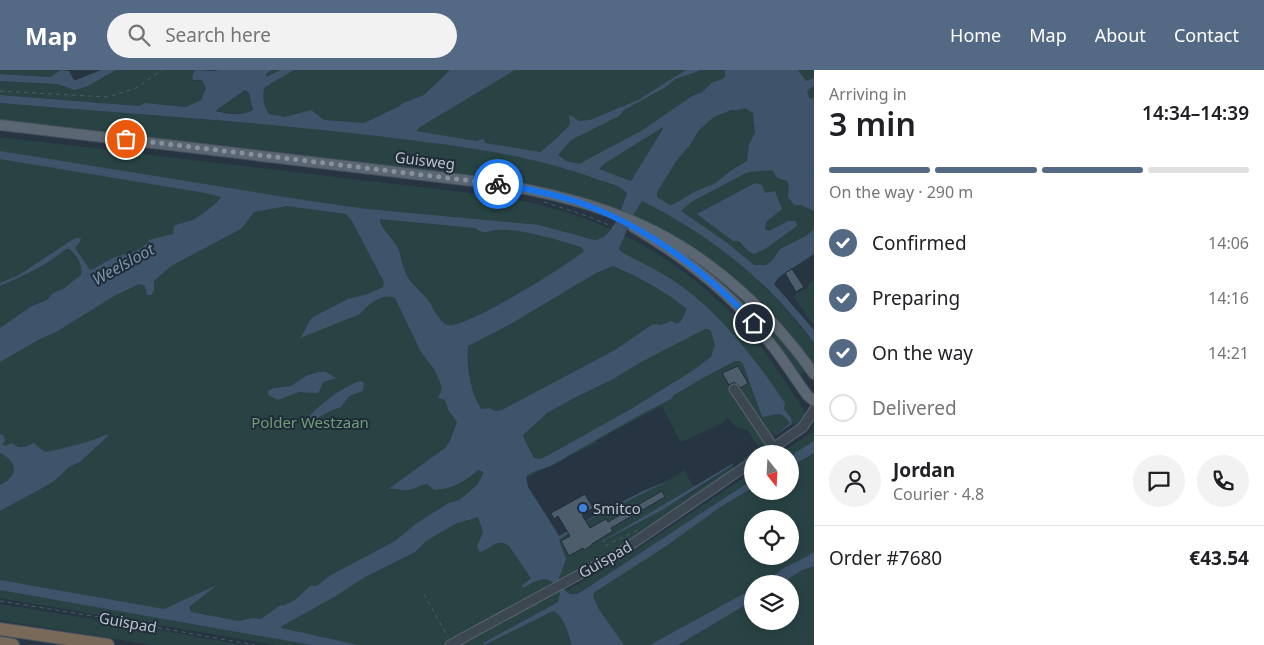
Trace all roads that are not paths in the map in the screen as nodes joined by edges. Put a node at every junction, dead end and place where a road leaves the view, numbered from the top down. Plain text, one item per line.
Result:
1 (0, 125) edge
2 (630, 227) junction
3 (814, 374) edge
4 (734, 389) dead end
5 (814, 401) edge
6 (814, 410) edge
7 (771, 445) edge
8 (777, 445) edge
9 (744, 467) edge
10 (0, 629) edge
11 (0, 643) edge
12 (13, 645) edge
13 (108, 645) edge
14 (450, 645) edge

1 - 2 main road, Guisweg
2 - 3 main road, Guisweg
2 - 5 main road, Guisweg
4 - 7 street
6 - 8 street
9 - 14 street, Guispad
10 - 13 highway
11 - 12 highway

